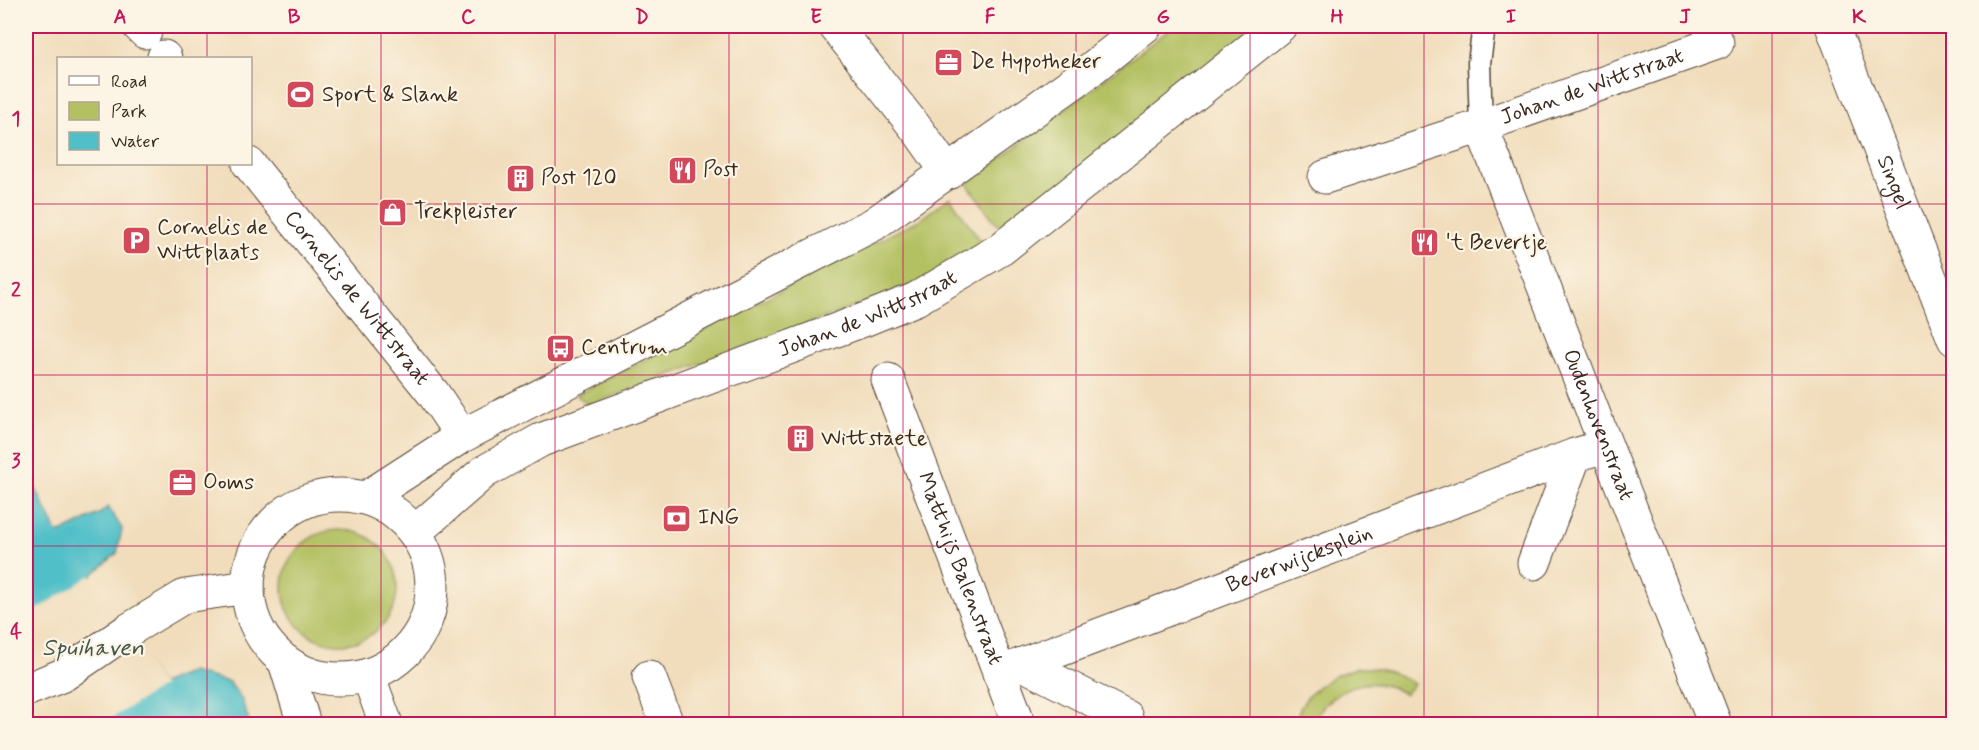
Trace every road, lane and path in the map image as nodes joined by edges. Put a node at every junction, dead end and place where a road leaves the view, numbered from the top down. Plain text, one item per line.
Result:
1 (835, 26) edge
2 (1144, 26) edge
3 (1280, 26) edge
4 (1484, 26) edge
5 (1832, 26) edge
6 (1710, 34) edge
7 (1481, 126) junction
8 (250, 165) edge
9 (948, 173) junction
10 (1325, 177) dead end
11 (1953, 339) edge
12 (888, 380) dead end
13 (462, 436) junction
14 (1590, 450) junction
15 (366, 498) junction
16 (415, 532) junction
17 (1534, 563) dead end
18 (248, 587) junction
19 (285, 662) junction
20 (1011, 669) junction
21 (368, 675) junction
22 (649, 677) dead end
23 (26, 690) edge
24 (1126, 717) dead end
25 (304, 724) edge
26 (386, 724) edge
27 (667, 724) edge
28 (1019, 724) edge
29 (1714, 724) edge

1 - 9 street
2 - 9 street
3 - 16 street, Johan de Wittstraat
4 - 7 lane, Johan de Wittstraat
5 - 11 street, Singel
6 - 7 street, Johan de Wittstraat
7 - 10 street, Johan de Wittstraat
7 - 14 street, Oudenhovenstraat
8 - 13 street, Cornelis de Wittstraat
9 - 13 street
12 - 20 street, Matthijs Balenstraat
13 - 15 street
14 - 17 street
14 - 20 street, Beverwijcksplein
14 - 29 street, Oudenhovenstraat
15 - 16 street
15 - 18 street
16 - 21 street
18 - 19 street
18 - 23 street
19 - 21 street
19 - 25 street
20 - 24 street
20 - 28 street, Matthijs Balenstraat
21 - 26 street
22 - 27 street

